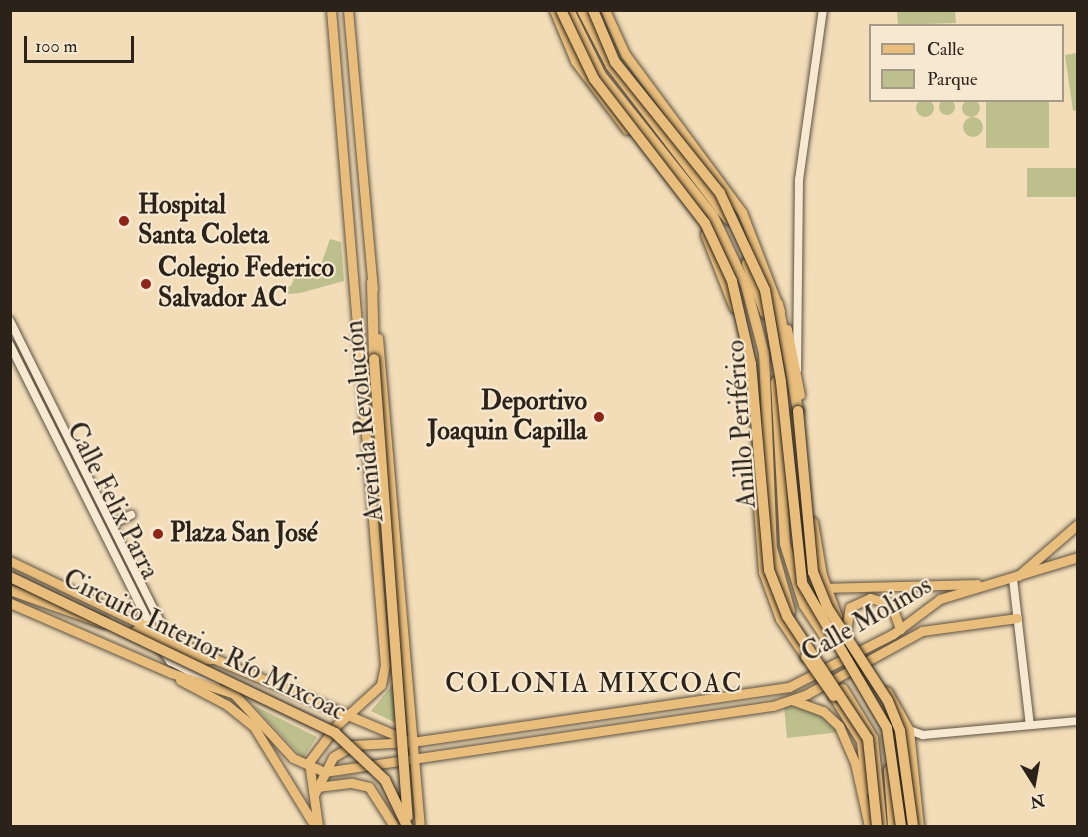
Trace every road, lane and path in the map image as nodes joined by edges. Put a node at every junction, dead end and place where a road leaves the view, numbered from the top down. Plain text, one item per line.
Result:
1 (331, 10) edge
2 (348, 10) edge
3 (554, 10) edge
4 (561, 10) edge
5 (569, 10) edge
6 (582, 10) edge
7 (592, 10) edge
8 (605, 10) edge
9 (823, 10) edge
10 (699, 177) junction
11 (722, 183) junction
12 (372, 282) junction
13 (778, 304) junction
14 (10, 321) edge
15 (10, 345) edge
16 (764, 362) junction
17 (797, 370) junction
18 (749, 382) junction
19 (755, 465) junction
20 (770, 484) junction
21 (131, 515) dead end
22 (114, 523) junction
23 (1077, 524) edge
24 (1077, 557) edge
25 (10, 561) edge
26 (10, 577) edge
27 (1013, 579) junction
28 (988, 584) junction
29 (826, 588) junction
30 (10, 590) edge
31 (10, 603) edge
32 (1017, 618) junction
33 (150, 625) junction
34 (900, 629) junction
35 (135, 632) junction
36 (165, 632) junction
37 (848, 633) junction
38 (158, 642) junction
39 (215, 659) junction
40 (171, 673) junction
41 (216, 686) junction
42 (792, 700) junction
43 (346, 717) junction
44 (1077, 721) edge
45 (1030, 725) junction
46 (909, 730) junction
47 (412, 742) junction
48 (414, 756) junction
49 (308, 767) junction
50 (324, 772) junction
51 (315, 791) junction
52 (317, 826) edge
53 (394, 826) edge
54 (407, 826) edge
55 (420, 826) edge
56 (869, 826) edge
57 (877, 826) edge
58 (882, 826) edge
59 (893, 826) edge
60 (901, 826) edge
61 (913, 826) edge
62 (919, 826) edge

1 - 43 main road, Avenida Revolución
2 - 12 main road, Avenida Revolución
3 - 18 main road
4 - 57 highway, bridge
5 - 16 highway, Anillo Periférico
6 - 10 highway, Anillo Periférico
7 - 60 highway, bridge
8 - 11 main road
9 - 17 street
10 - 11 highway
10 - 59 highway, Anillo Periférico, bridge
11 - 13 main road
12 - 47 main road, Avenida Revolución
12 - 54 highway, bridge
13 - 17 main road
13 - 61 highway, bridge
14 - 22 street, Calle Felix Parra
15 - 33 street, Calle Felix Parra
16 - 18 highway
16 - 20 highway, Anillo Periférico
17 - 29 main road
18 - 19 main road
19 - 20 highway
19 - 56 main road, bridge
20 - 58 highway, Anillo Periférico
21 - 22 street
22 - 36 street, Calle Felix Parra
23 - 27 main road
24 - 27 main road, Calle Molinos
25 - 33 main road
26 - 54 highway, Circuito Interior Río Mixcoac, bridge
27 - 28 main road, Calle Molinos
27 - 32 street
28 - 29 main road
28 - 34 main road, Calle Molinos
29 - 37 main road
30 - 35 highway
31 - 40 main road
32 - 42 main road, Calle Molinos
32 - 45 street
33 - 35 highway
33 - 36 main road
33 - 38 street, Calle Felix Parra
34 - 37 main road
34 - 47 main road, Calle Molinos
35 - 38 highway
36 - 39 main road
37 - 46 main road, bridge
38 - 39 highway
38 - 41 street, Calle Felix Parra
39 - 43 main road
40 - 41 main road
40 - 52 main road
41 - 49 main road
42 - 48 main road, Calle Molinos
42 - 56 main road
43 - 47 main road
43 - 49 main road, Avenida Revolución
44 - 45 street
45 - 46 street
46 - 62 main road
47 - 48 main road, Avenida Revolución
47 - 50 main road, Calle Molinos
48 - 50 main road, Calle Molinos
48 - 55 main road, Avenida Revolución
49 - 50 main road, Calle Molinos
49 - 51 main road
50 - 51 main road, Calle Molinos
51 - 52 main road
51 - 53 main road

